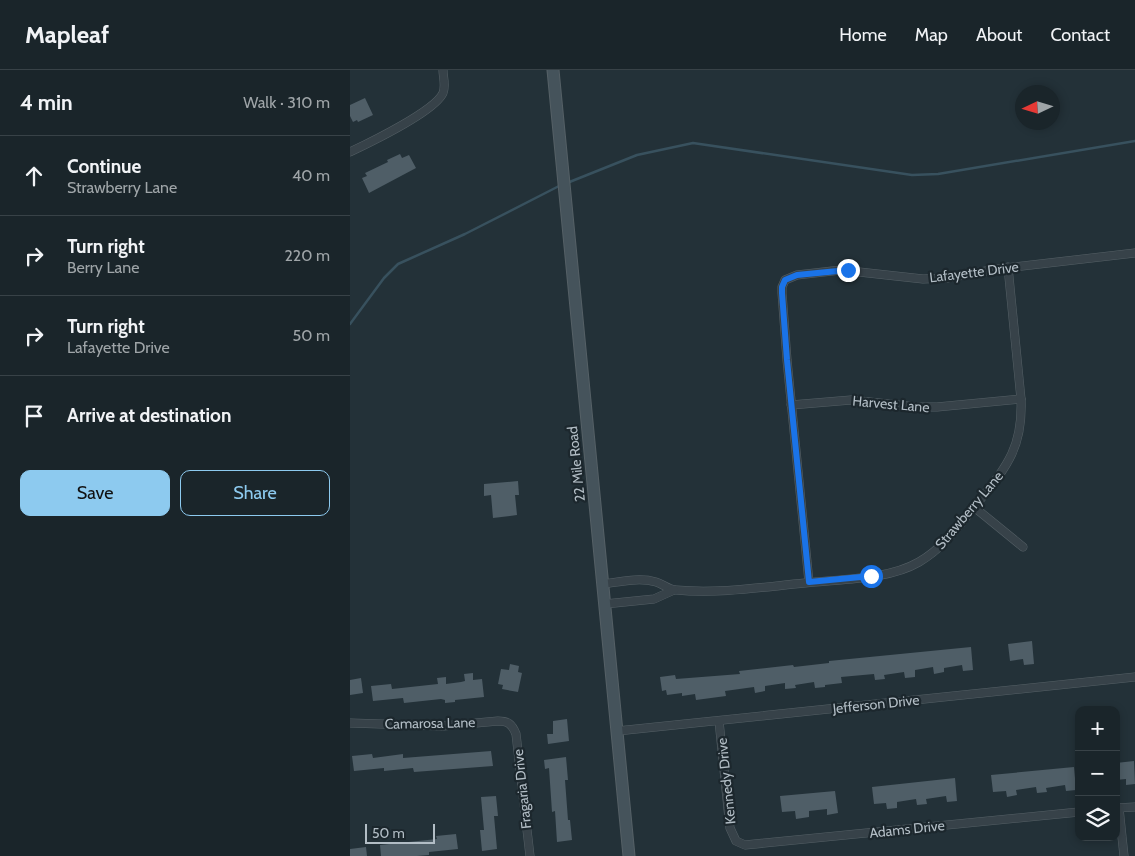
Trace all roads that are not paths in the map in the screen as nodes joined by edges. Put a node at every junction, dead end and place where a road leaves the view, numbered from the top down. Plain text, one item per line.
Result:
1 (443, 70) edge
2 (553, 70) edge
3 (350, 152) edge
4 (1135, 254) edge
5 (1008, 267) junction
6 (1021, 399) junction
7 (791, 404) junction
8 (974, 507) junction
9 (1023, 548) dead end
10 (809, 582) junction
11 (603, 584) junction
12 (674, 590) junction
13 (605, 604) junction
14 (1135, 677) edge
15 (719, 721) junction
16 (510, 723) joint
17 (350, 724) edge
18 (617, 731) junction
19 (1135, 806) edge
20 (1120, 808) edge
21 (1075, 812) edge
22 (1120, 824) edge
23 (736, 841) joint
24 (530, 856) edge
25 (629, 856) edge
26 (1124, 856) edge

1 - 3 street
2 - 11 street, 22 Mile Road
4 - 5 street, Lafayette Drive
5 - 6 street, Strawberry Lane
5 - 7 street, Lafayette Drive
6 - 7 street, Harvest Lane
6 - 8 street, Strawberry Lane
7 - 10 street
8 - 9 street
8 - 10 street, Strawberry Lane
10 - 12 street, Strawberry Lane
11 - 12 street, Strawberry Lane
11 - 13 street, 22 Mile Road
12 - 13 street, Strawberry Lane
13 - 18 street, 22 Mile Road
14 - 15 street, Jefferson Drive
15 - 18 street, Jefferson Drive
15 - 23 street, Kennedy Drive
16 - 17 street, Camarosa Lane
16 - 24 street, Fragaria Drive
18 - 25 street, 22 Mile Road
19 - 20 street
21 - 23 street, Adams Drive
22 - 26 street

